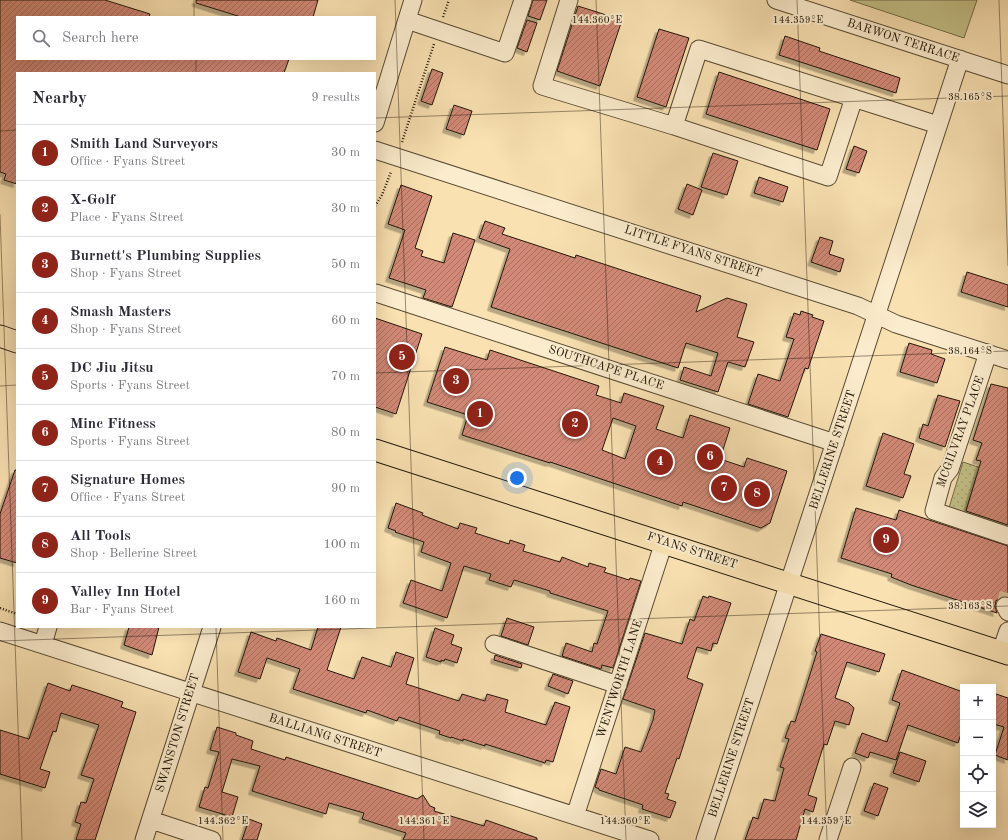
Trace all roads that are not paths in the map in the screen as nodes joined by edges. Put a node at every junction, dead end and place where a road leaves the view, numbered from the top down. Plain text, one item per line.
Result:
1 (413, 0) edge
2 (523, 0) edge
3 (569, 0) edge
4 (776, 0) edge
5 (407, 20) junction
6 (960, 59) junction
7 (1008, 75) edge
8 (854, 98) junction
9 (376, 120) edge
10 (938, 125) junction
11 (674, 126) junction
12 (376, 150) edge
13 (376, 293) dead end
14 (876, 314) junction
15 (0, 336) edge
16 (16, 342) edge
17 (988, 353) junction
18 (1008, 360) edge
19 (835, 443) junction
20 (376, 450) edge
21 (1008, 536) edge
22 (664, 542) junction
23 (790, 583) junction
24 (48, 628) edge
25 (212, 628) edge
26 (0, 631) edge
27 (1008, 631) edge
28 (43, 644) junction
29 (494, 644) dead end
30 (1005, 652) edge
31 (618, 685) junction
32 (191, 692) junction
33 (852, 767) dead end
34 (575, 816) junction
35 (151, 820) junction
36 (144, 840) edge
37 (212, 840) edge
38 (650, 840) edge
39 (705, 840) edge
40 (828, 840) edge

1 - 5 street
2 - 5 street
3 - 11 street
4 - 6 street, BARWON TERRACE
5 - 9 street
6 - 7 street, BARWON TERRACE
6 - 10 street, BELLERINE STREET
8 - 10 street
8 - 11 street
8 - 11 street
10 - 14 street, BELLERINE STREET
12 - 14 street, LITTLE FYANS STREET
13 - 19 street, SOUTHCAPE PLACE
14 - 17 street, LITTLE FYANS STREET
14 - 19 street, BELLERINE STREET
15 - 16 main road
17 - 18 street, LITTLE FYANS STREET
17 - 21 street, MCGILVRAY PLACE
19 - 23 street, BELLERINE STREET
20 - 22 main road, FYANS STREET
22 - 23 main road, FYANS STREET
22 - 31 street, WENTWORTH LANE
23 - 30 main road, FYANS STREET
23 - 39 street, BELLERINE STREET
24 - 28 street
25 - 32 street, SWANSTON STREET
26 - 28 street, BALLIANG STREET
27 - 30 street
28 - 32 street, BALLIANG STREET
29 - 31 street
31 - 34 street, WENTWORTH LANE
32 - 34 street, BALLIANG STREET
32 - 35 street, SWANSTON STREET
33 - 40 street
34 - 38 street, BALLIANG STREET
35 - 36 street, SWANSTON STREET
35 - 37 street

